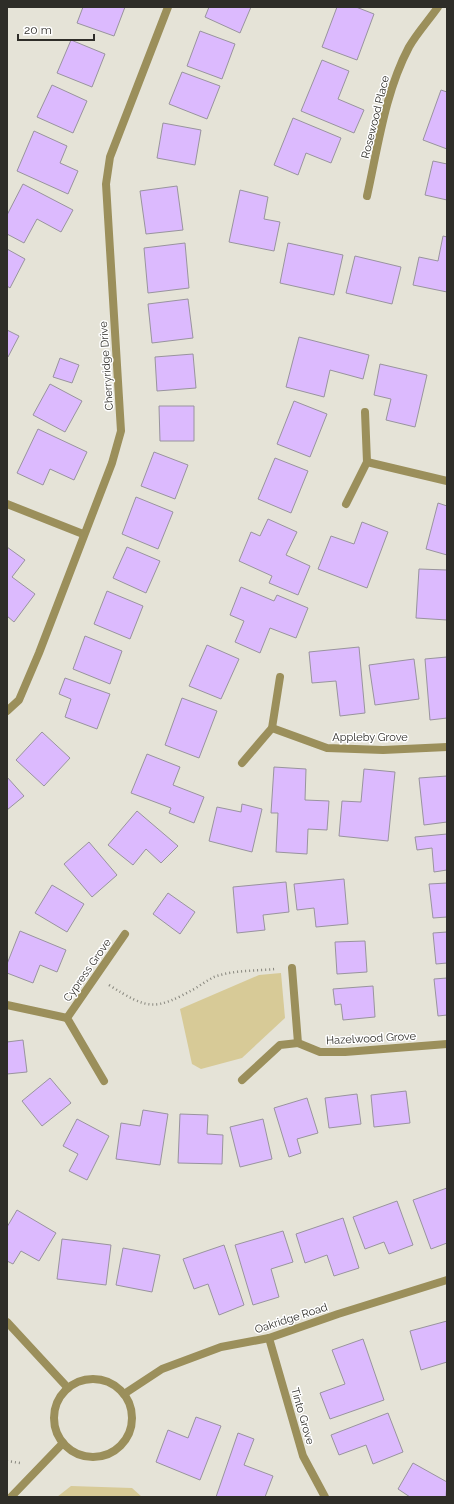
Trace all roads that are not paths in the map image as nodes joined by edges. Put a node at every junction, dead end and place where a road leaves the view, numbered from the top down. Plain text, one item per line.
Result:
1 (168, 7) edge
2 (438, 7) edge
3 (367, 196) dead end
4 (365, 412) dead end
5 (367, 462) junction
6 (447, 481) edge
7 (7, 504) edge
8 (346, 504) dead end
9 (83, 534) junction
10 (280, 677) dead end
11 (7, 710) edge
12 (272, 728) junction
13 (447, 746) edge
14 (242, 763) dead end
15 (125, 934) dead end
16 (292, 968) road end
17 (7, 1005) edge
18 (67, 1018) junction
19 (298, 1044) junction
20 (447, 1044) edge
21 (242, 1080) dead end
22 (104, 1081) dead end
23 (447, 1280) edge
24 (7, 1322) edge
25 (269, 1338) junction
26 (68, 1388) junction
27 (124, 1394) junction
28 (63, 1443) junction
29 (11, 1497) edge
30 (325, 1497) edge

1 - 9 street, Cherryridge Drive
2 - 3 street, Rosewood Place
4 - 5 street
5 - 6 street
5 - 8 street
7 - 9 street
9 - 11 street, Cherryridge Drive
10 - 12 street
12 - 13 street, Appleby Grove
12 - 14 street
15 - 18 street, Cypress Grove
16 - 19 street
17 - 18 street, Cypress Grove
18 - 22 street, Cypress Grove
19 - 20 street, Hazelwood Grove
19 - 21 street, Hazelwood Grove
23 - 25 street, Oakridge Road
24 - 26 street
25 - 27 street, Oakridge Road
25 - 30 street, Tinto Grove
26 - 27 street
26 - 28 street
27 - 28 street
28 - 29 street

